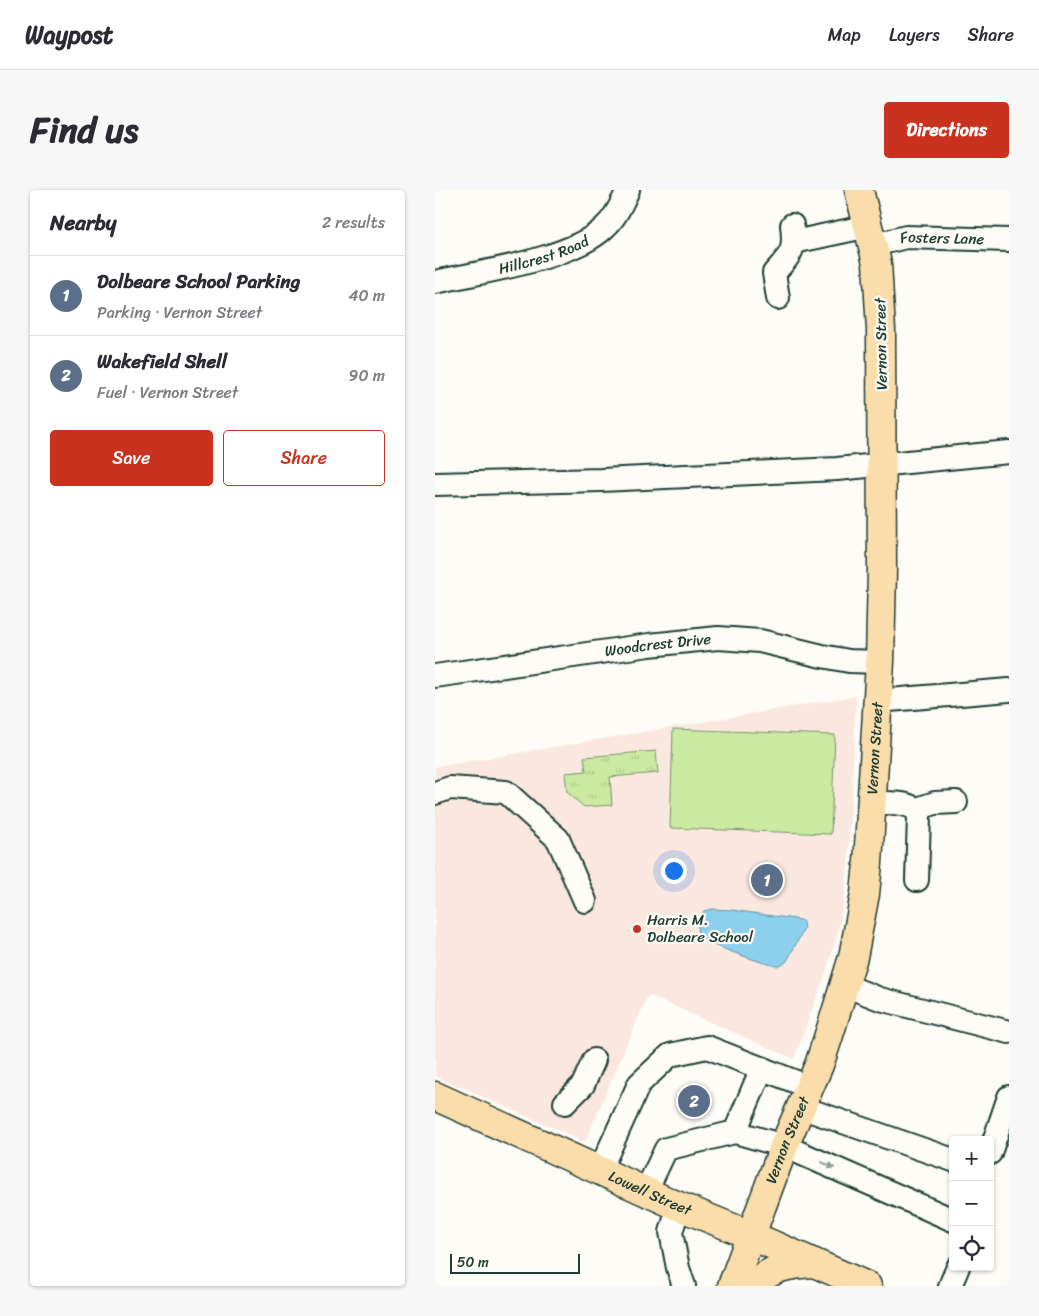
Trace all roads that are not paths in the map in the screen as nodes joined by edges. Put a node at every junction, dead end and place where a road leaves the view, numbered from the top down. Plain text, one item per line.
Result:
1 (628, 190) edge
2 (859, 190) edge
3 (871, 235) junction
4 (1009, 240) edge
5 (435, 282) edge
6 (779, 298) dead end
7 (1009, 452) edge
8 (882, 466) junction
9 (435, 484) edge
10 (880, 662) junction
11 (435, 676) edge
12 (1009, 690) edge
13 (877, 701) junction
14 (435, 793) edge
15 (956, 802) dead end
16 (871, 803) junction
17 (917, 810) junction
18 (917, 880) dead end
19 (585, 900) dead end
20 (844, 985) junction
21 (1009, 1032) edge
22 (594, 1060) dead end
23 (762, 1068) junction
24 (435, 1096) edge
25 (805, 1097) junction
26 (1009, 1097) edge
27 (565, 1104) dead end
28 (735, 1132) junction
29 (994, 1140) edge
30 (784, 1146) junction
31 (949, 1158) edge
32 (600, 1170) junction
33 (646, 1191) junction
34 (679, 1206) junction
35 (949, 1218) edge
36 (750, 1235) junction
37 (814, 1263) junction
38 (956, 1271) edge
39 (684, 1286) edge
40 (732, 1286) edge
41 (750, 1286) edge
42 (867, 1286) edge
43 (950, 1286) edge

1 - 5 street, Hillcrest Road
2 - 3 main road, Vernon Street
3 - 4 street, Fosters Lane
3 - 6 street, Fosters Lane
3 - 8 main road, Vernon Street
7 - 8 street
8 - 9 street
8 - 10 main road, Vernon Street
10 - 11 street, Woodcrest Drive
10 - 13 main road, Vernon Street
12 - 13 street
13 - 16 main road, Vernon Street
14 - 19 street
15 - 17 street
16 - 17 street
16 - 20 main road, Vernon Street
17 - 18 street
20 - 21 street
20 - 25 main road, Vernon Street
22 - 27 street
23 - 25 street
23 - 28 street
23 - 32 street
24 - 32 main road, Lowell Street
25 - 30 main road, Vernon Street
25 - 31 street
26 - 29 street
28 - 30 street
28 - 33 street
30 -> 35 street
30 - 36 main road, Vernon Street
32 - 33 main road, Lowell Street
33 - 34 main road, Lowell Street
34 - 36 main road, Lowell Street
34 - 39 street
36 - 37 main road, Lowell Street
36 - 40 main road, Vernon Street
37 - 41 main road
37 - 42 main road, Lowell Street
38 - 43 street

